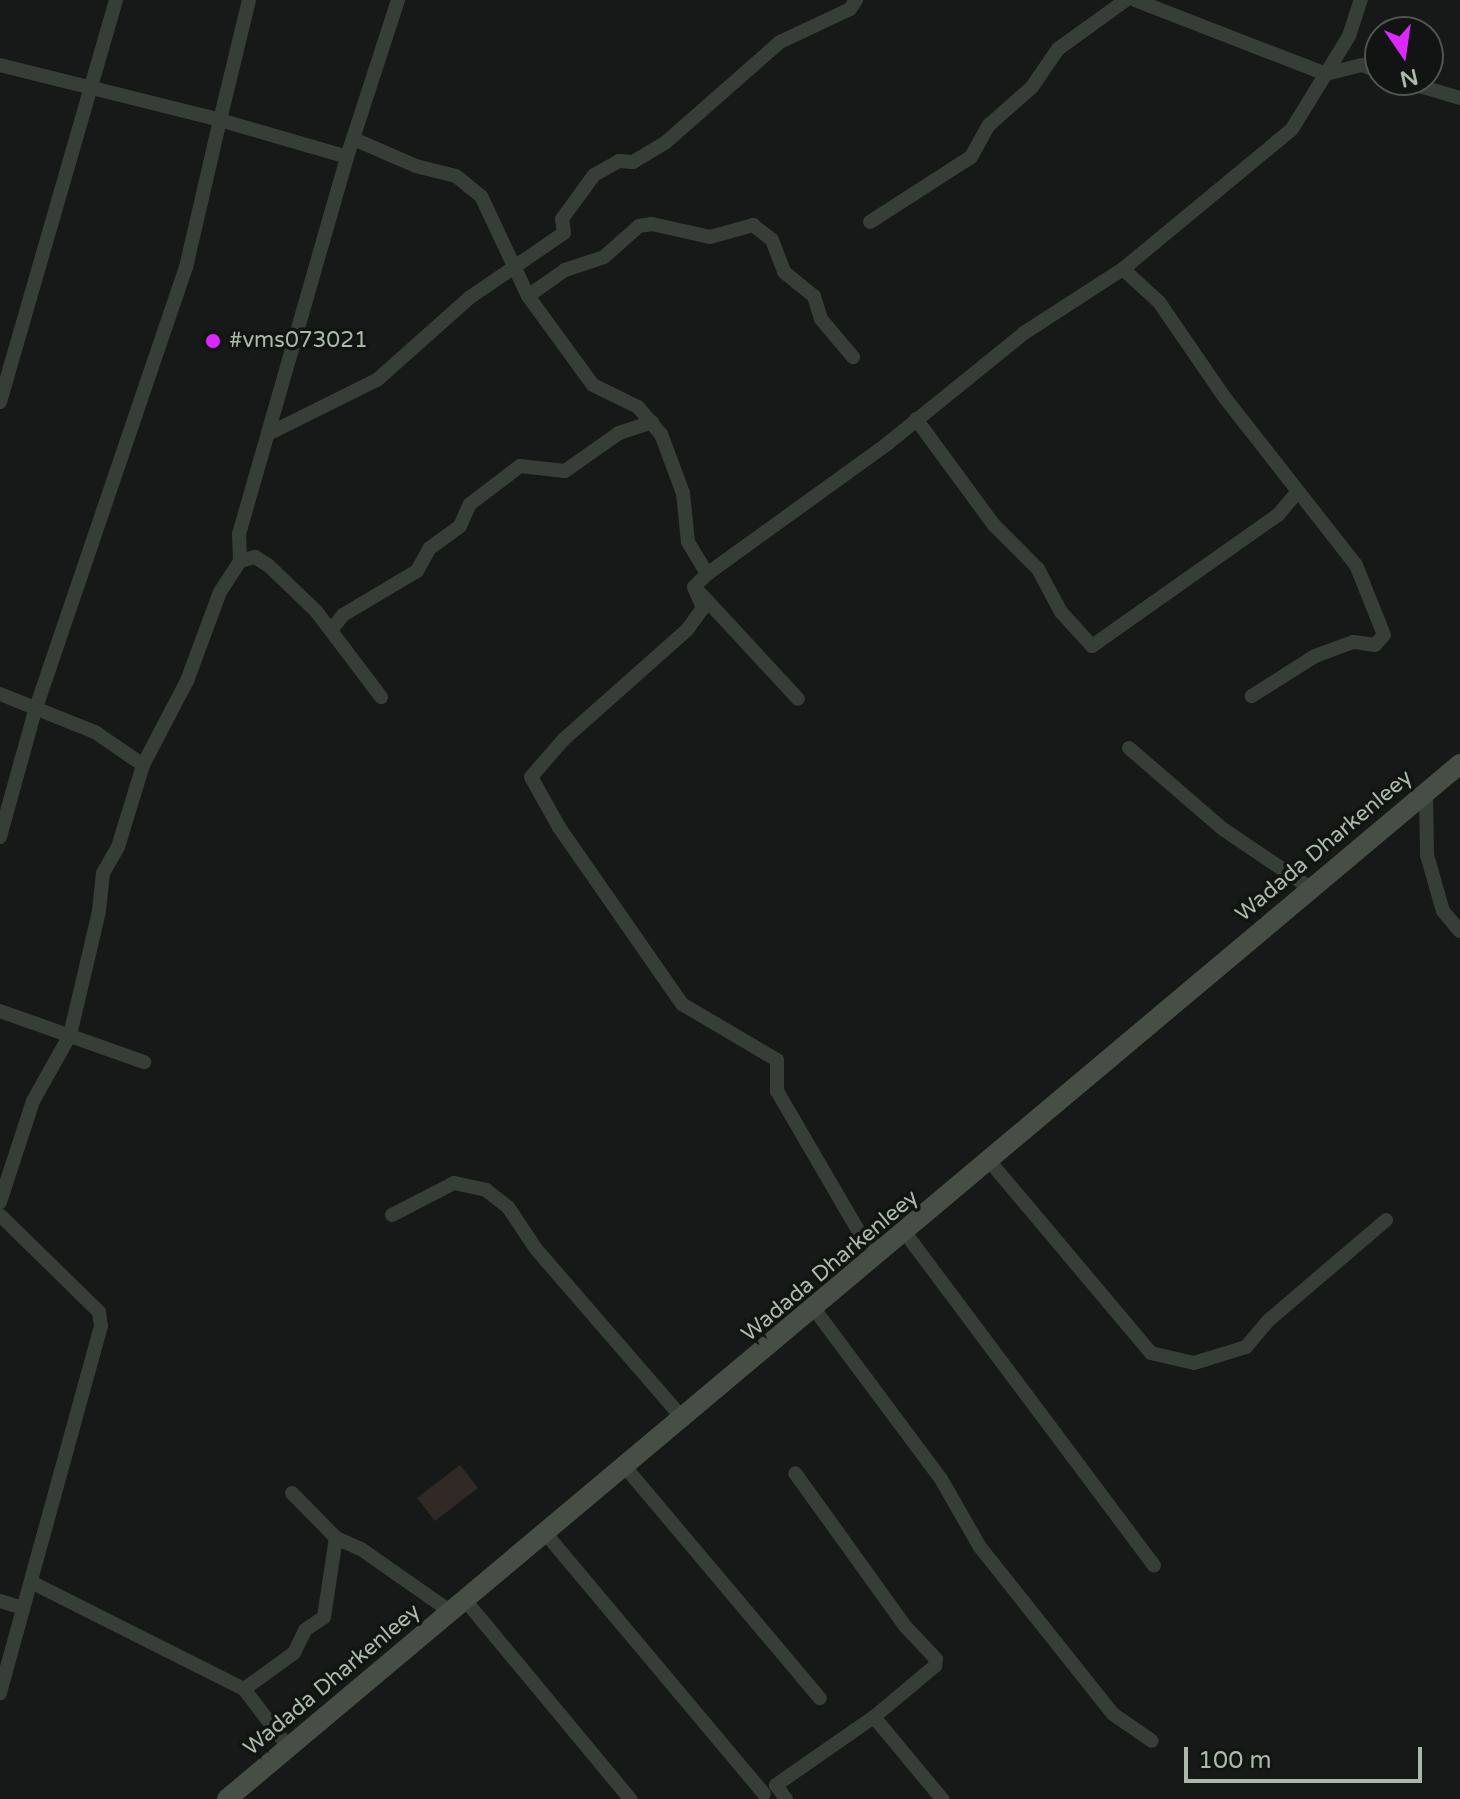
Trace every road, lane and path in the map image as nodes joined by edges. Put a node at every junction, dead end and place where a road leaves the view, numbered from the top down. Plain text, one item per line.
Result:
1 (116, 0) edge
2 (249, 0) edge
3 (398, 0) edge
4 (856, 0) edge
5 (1126, 0) edge
6 (1135, 0) edge
7 (1361, 0) edge
8 (0, 65) edge
9 (1364, 66) edge
10 (1326, 74) junction
11 (93, 89) junction
12 (220, 120) junction
13 (356, 140) junction
14 (347, 157) junction
15 (870, 222) dead end
16 (518, 268) junction
17 (1123, 269) junction
18 (528, 296) junction
19 (853, 357) dead end
20 (0, 402) edge
21 (916, 419) junction
22 (652, 422) junction
23 (270, 433) junction
24 (1297, 492) junction
25 (240, 561) junction
26 (707, 574) junction
27 (694, 587) junction
28 (332, 629) junction
29 (0, 694) edge
30 (1252, 696) dead end
31 (381, 697) dead end
32 (798, 699) dead end
33 (36, 707) junction
34 (1129, 748) dead end
35 (1460, 764) edge
36 (143, 765) junction
37 (1426, 792) junction
38 (0, 837) edge
39 (1310, 888) junction
40 (1460, 931) edge
41 (0, 1011) edge
42 (70, 1035) junction
43 (144, 1062) dead end
44 (991, 1163) junction
45 (0, 1202) edge
46 (0, 1215) edge
47 (392, 1215) dead end
48 (1386, 1220) dead end
49 (906, 1234) junction
50 (884, 1251) junction
51 (815, 1310) junction
52 (684, 1420) junction
53 (626, 1468) junction
54 (795, 1473) dead end
55 (292, 1493) dead end
56 (546, 1534) junction
57 (336, 1538) junction
58 (1154, 1565) dead end
59 (33, 1583) junction
60 (0, 1601) edge
61 (458, 1606) junction
62 (23, 1608) junction
63 (244, 1689) junction
64 (0, 1693) edge
65 (820, 1698) dead end
66 (874, 1717) junction
67 (1152, 1741) dead end
68 (289, 1748) junction
69 (766, 1793) edge
70 (227, 1799) edge
71 (630, 1799) edge
72 (786, 1799) edge
73 (942, 1799) edge

1 - 11 street
2 - 12 street
3 - 13 street
4 - 16 street
5 - 15 street
6 - 10 street
7 - 10 street
8 - 11 street
9 - 10 street
10 - 17 street
11 - 12 street
11 - 20 street
12 - 14 street
12 - 33 street
13 - 14 street
13 - 16 street
14 - 23 street
16 - 18 street
16 - 23 street
17 - 21 street
17 - 24 street
18 - 19 street
18 - 22 street
21 - 24 street
21 - 26 street
22 - 26 street
22 - 28 street
23 - 25 street
24 - 30 street
25 - 28 street
25 - 36 street
26 - 27 street
27 - 32 street
27 - 50 street
28 - 31 street
29 - 33 street
33 - 36 street
33 - 38 street
34 - 39 street
35 - 37 main road, Wadada Dharkenleey
36 - 42 street
37 - 39 main road, Wadada Dharkenleey
37 - 40 street
39 - 44 main road, Wadada Dharkenleey
41 - 42 street
42 - 43 street
42 - 45 street
44 - 48 street
44 - 49 main road, Wadada Dharkenleey
46 - 59 street
47 - 52 street
49 - 50 main road, Wadada Dharkenleey
49 - 58 street
50 - 51 main road, Wadada Dharkenleey
51 - 52 main road, Wadada Dharkenleey
51 - 67 street
52 - 53 main road, Wadada Dharkenleey
53 - 56 main road, Wadada Dharkenleey
53 - 65 street
54 - 66 street
55 - 57 street
56 - 61 main road, Wadada Dharkenleey
56 - 69 street
57 - 61 street
57 - 63 street
59 - 62 street
59 - 63 street
60 - 62 street
61 - 68 main road, Wadada Dharkenleey
61 - 71 street
62 - 64 street
63 - 68 street
66 - 69 street
66 - 73 street
68 - 70 main road, Wadada Dharkenleey
69 - 72 street

